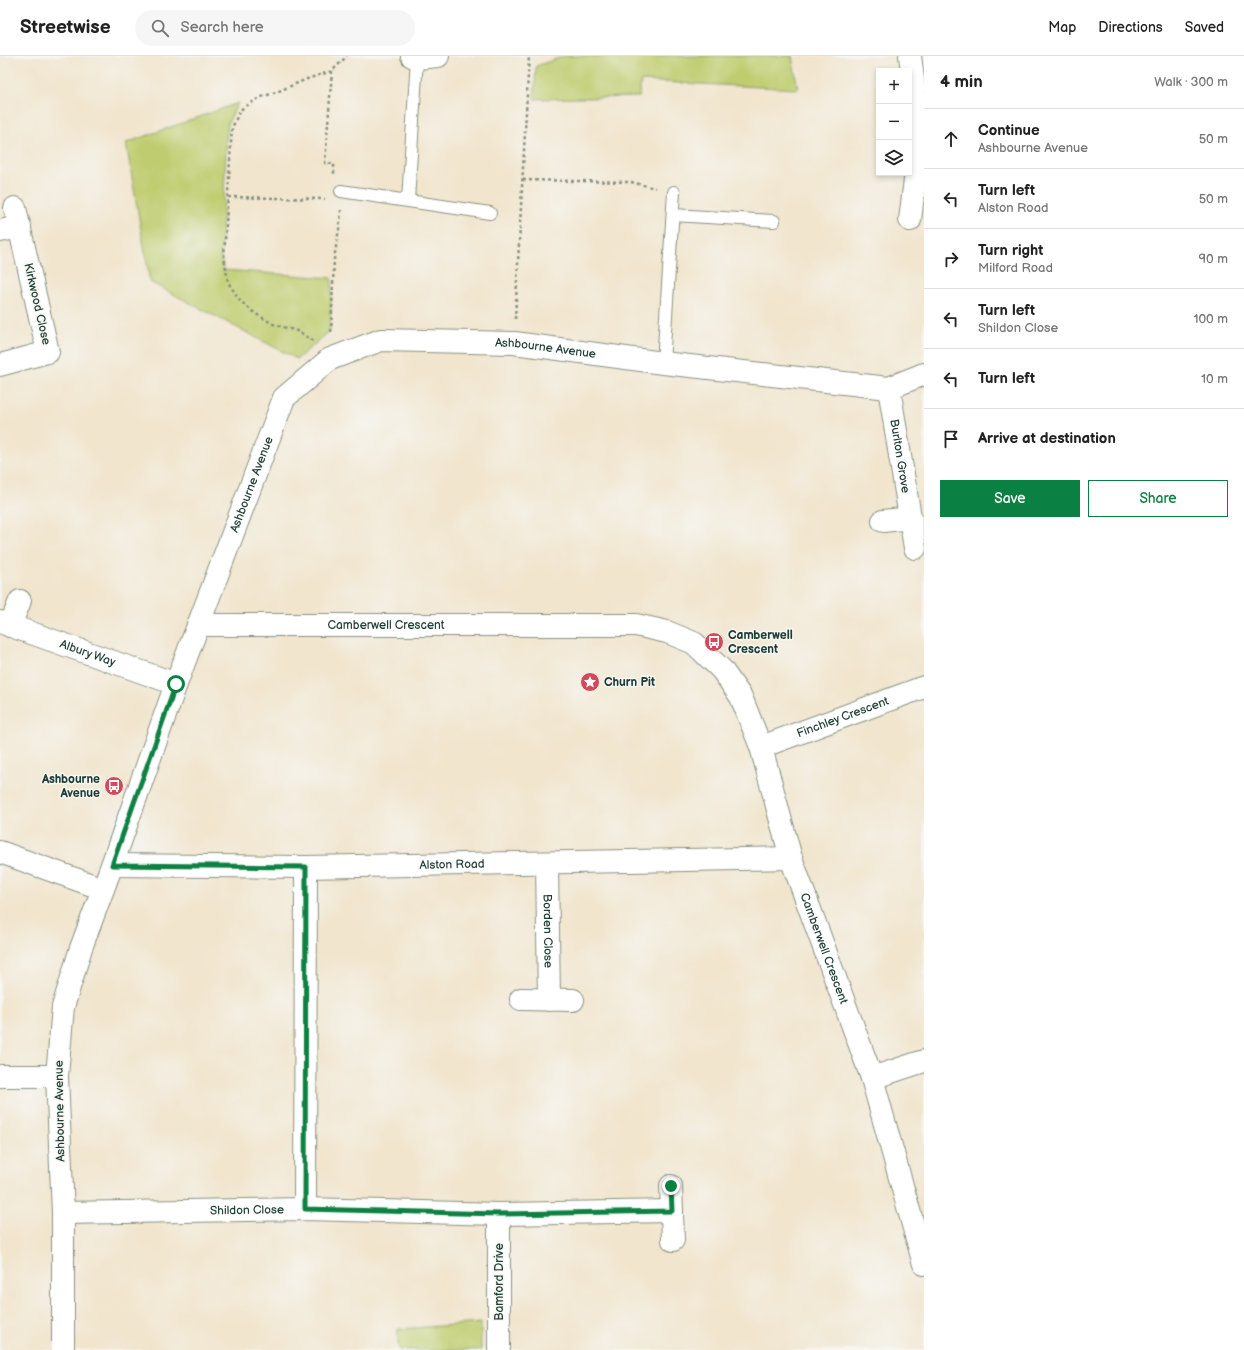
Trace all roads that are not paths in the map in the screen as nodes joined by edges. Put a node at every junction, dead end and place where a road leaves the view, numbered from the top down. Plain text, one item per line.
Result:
1 (422, 56) edge
2 (910, 56) edge
3 (920, 178) edge
4 (674, 192) road end
5 (341, 195) road end
6 (408, 201) junction
7 (490, 213) dead end
8 (674, 215) junction
9 (910, 220) dead end
10 (774, 221) dead end
11 (12, 222) edge
12 (663, 363) junction
13 (0, 365) edge
14 (924, 374) edge
15 (889, 388) junction
16 (910, 518) junction
17 (883, 521) dead end
18 (915, 548) dead end
19 (20, 601) dead end
20 (5, 624) edge
21 (198, 625) junction
22 (176, 684) junction
23 (924, 687) edge
24 (761, 747) junction
25 (0, 852) edge
26 (791, 858) junction
27 (547, 863) junction
28 (112, 865) junction
29 (306, 867) junction
30 (103, 889) junction
31 (521, 999) dead end
32 (549, 1000) junction
33 (573, 1000) dead end
34 (924, 1061) edge
35 (0, 1076) edge
36 (57, 1076) junction
37 (872, 1078) junction
38 (671, 1186) dead end
39 (305, 1209) junction
40 (672, 1211) junction
41 (63, 1213) junction
42 (499, 1214) junction
43 (673, 1240) dead end
44 (924, 1264) edge
45 (63, 1350) edge
46 (499, 1350) edge

1 - 6 lane
2 - 3 street
3 - 9 street
4 - 8 lane
5 - 6 lane
6 - 7 lane
8 - 10 lane
8 - 12 lane
11 - 13 street, Kirkwood Close
12 - 15 street, Ashbourne Avenue
12 - 21 street, Ashbourne Avenue
14 - 15 street, Ashbourne Avenue
15 - 16 street, Burlton Grove
16 - 17 street
16 - 18 street, Burlton Grove
19 - 20 street
20 - 22 street, Albury Way
21 - 22 street, Ashbourne Avenue
21 - 24 street, Camberwell Crescent
22 - 28 street, Ashbourne Avenue
23 - 24 street, Finchley Crescent
24 - 26 street, Camberwell Crescent
25 - 30 street
26 - 27 street, Alston Road
26 - 37 street, Camberwell Crescent
27 - 29 street, Alston Road
27 - 32 street, Borden Close
28 - 29 street, Alston Road
28 - 30 street, Ashbourne Avenue
29 - 39 street
30 - 36 street, Ashbourne Avenue
31 - 32 street
32 - 33 street
34 - 37 street
35 - 36 street
36 - 41 street, Ashbourne Avenue
37 - 44 street, Camberwell Crescent
38 - 40 street
39 - 41 street, Shildon Close
39 - 42 street, Shildon Close
40 - 42 street, Shildon Close
40 - 43 street
41 - 45 street, Ashbourne Avenue
42 - 46 street, Bamford Drive

